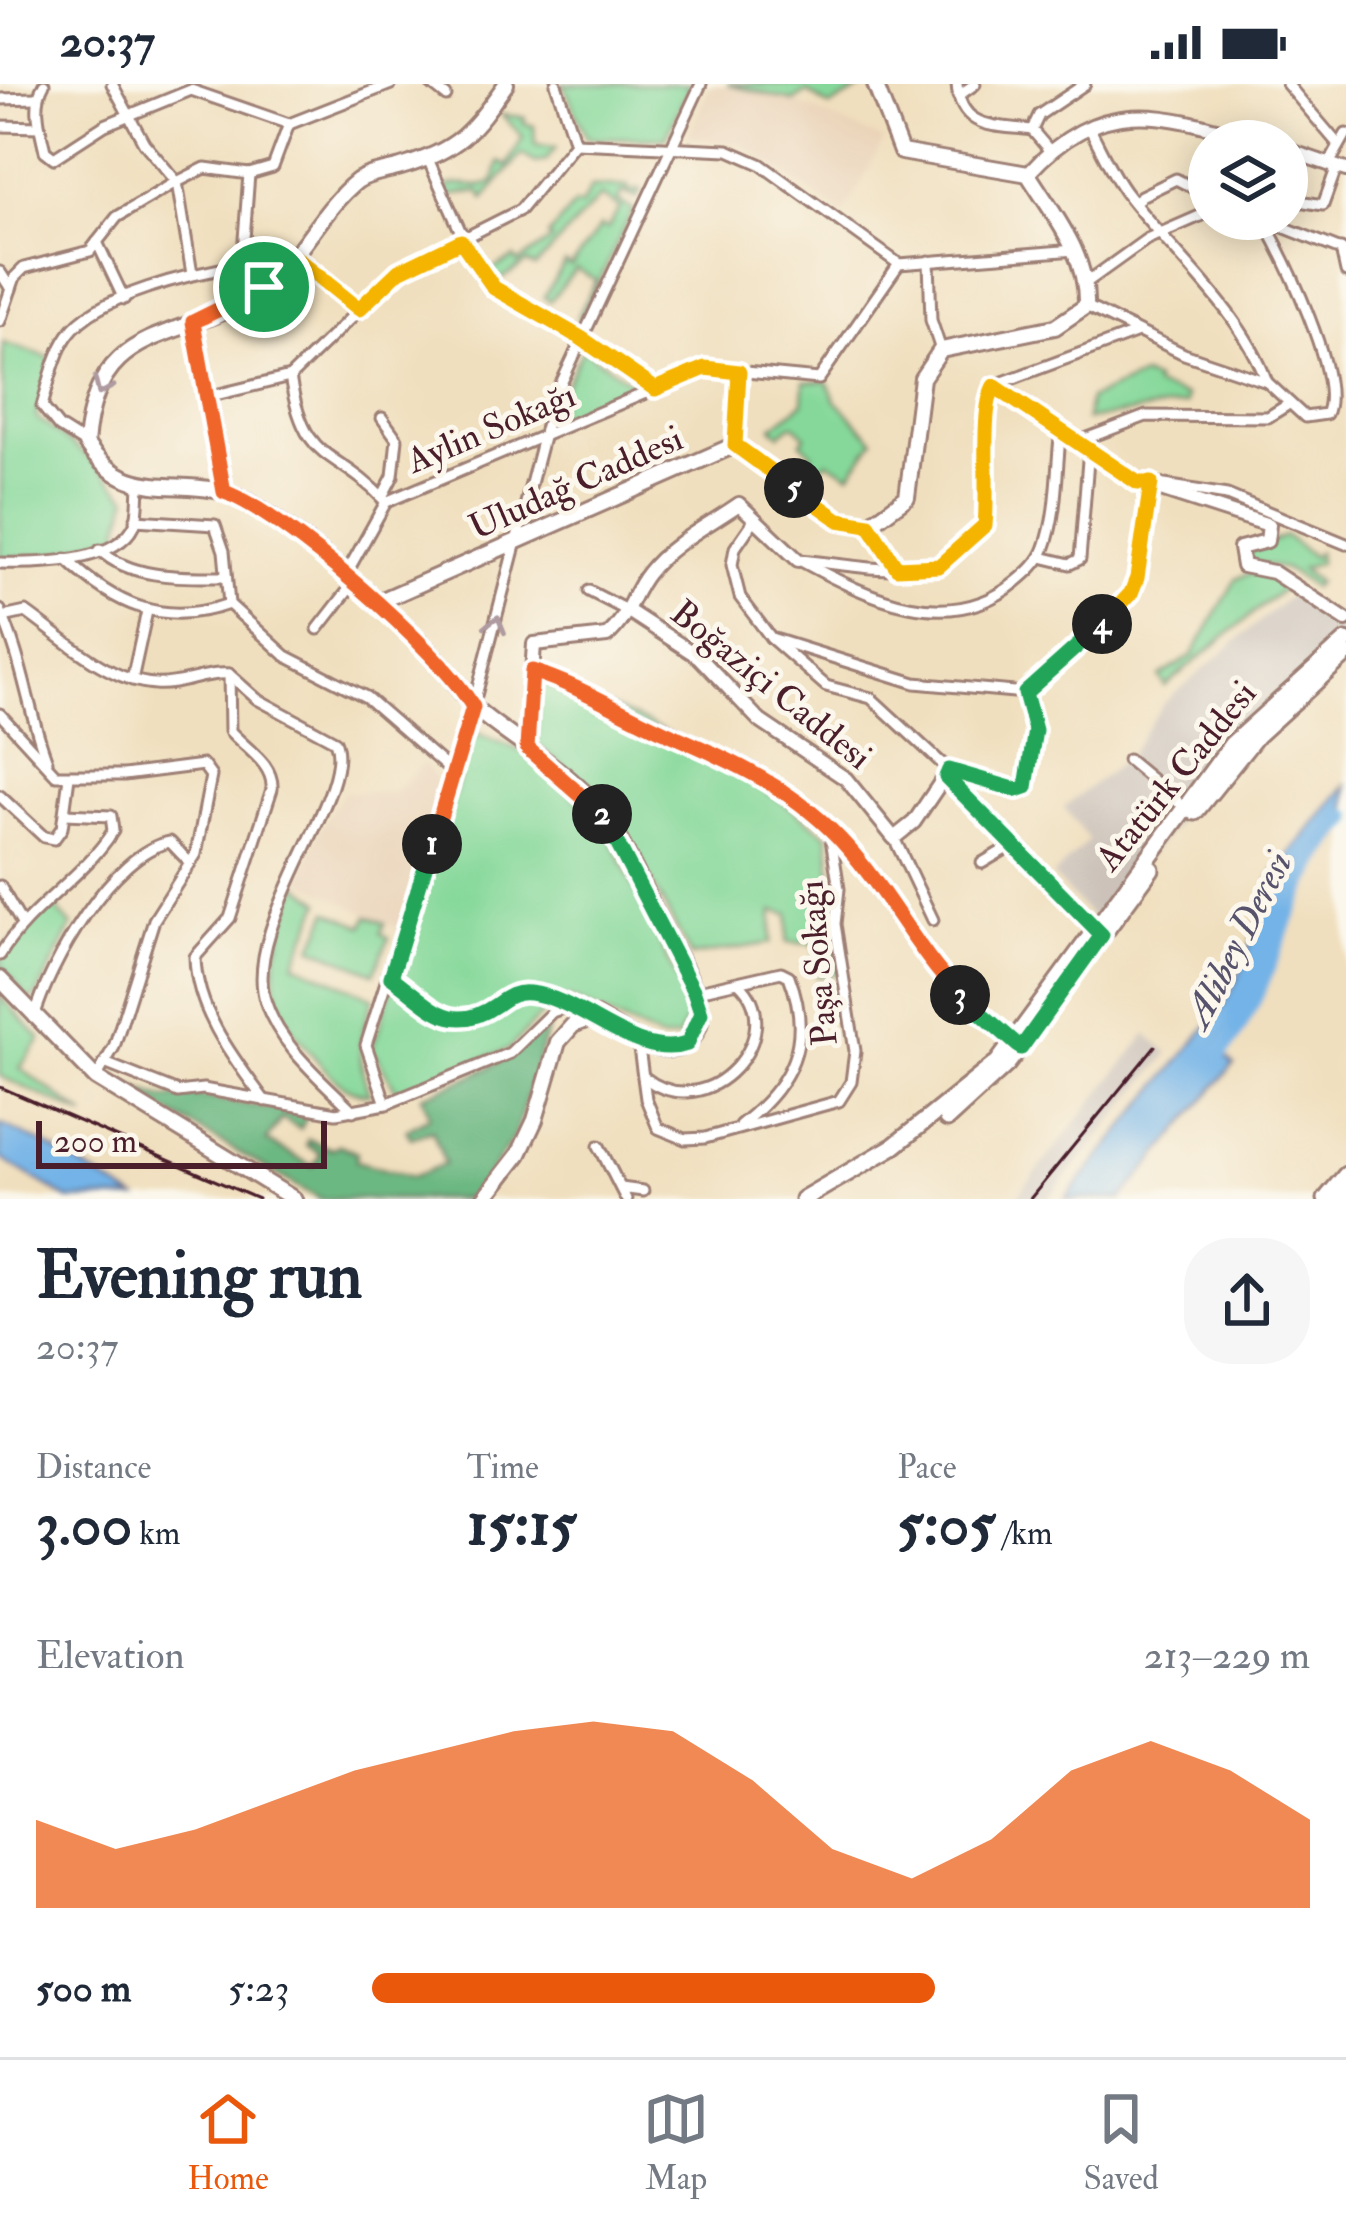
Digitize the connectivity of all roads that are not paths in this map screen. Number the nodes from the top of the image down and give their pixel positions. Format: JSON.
{"nodes":[{"id":1,"x":44,"y":84,"type":"edge"},
{"id":2,"x":112,"y":84,"type":"edge"},
{"id":3,"x":391,"y":84,"type":"edge"},
{"id":4,"x":431,"y":84,"type":"edge"},
{"id":5,"x":506,"y":84,"type":"edge"},
{"id":6,"x":556,"y":84,"type":"edge"},
{"id":7,"x":701,"y":84,"type":"edge"},
{"id":8,"x":875,"y":84,"type":"edge"},
{"id":9,"x":974,"y":84,"type":"edge"},
{"id":10,"x":1085,"y":84,"type":"edge"},
{"id":11,"x":1287,"y":84,"type":"edge"},
{"id":12,"x":957,"y":90,"type":"edge"},
{"id":13,"x":446,"y":96,"type":"dead end"},
{"id":14,"x":36,"y":98,"type":"junction"},
{"id":15,"x":0,"y":99,"type":"edge"},
{"id":16,"x":128,"y":114,"type":"junction"},
{"id":17,"x":1188,"y":121,"type":"edge"},
{"id":18,"x":289,"y":124,"type":"junction"},
{"id":19,"x":0,"y":126,"type":"edge"},
{"id":20,"x":40,"y":127,"type":"junction"},
{"id":21,"x":1089,"y":127,"type":"junction"},
{"id":22,"x":1032,"y":130,"type":"junction"},
{"id":23,"x":1346,"y":134,"type":"edge"},
{"id":24,"x":575,"y":143,"type":"junction"},
{"id":25,"x":1337,"y":143,"type":"junction"},
{"id":26,"x":672,"y":147,"type":"junction"},
{"id":27,"x":1049,"y":150,"type":"junction"},
{"id":28,"x":1308,"y":157,"type":"edge"},
{"id":29,"x":428,"y":159,"type":"junction"},
{"id":30,"x":1338,"y":167,"type":"edge"},
{"id":31,"x":249,"y":174,"type":"junction"},
{"id":32,"x":1028,"y":174,"type":"junction"},
{"id":33,"x":176,"y":182,"type":"junction"},
{"id":34,"x":1188,"y":185,"type":"edge"},
{"id":35,"x":1308,"y":202,"type":"edge"},
{"id":36,"x":1136,"y":203,"type":"junction"},
{"id":37,"x":1188,"y":222,"type":"edge"},
{"id":38,"x":1163,"y":233,"type":"junction"},
{"id":39,"x":1308,"y":236,"type":"edge"},
{"id":40,"x":1273,"y":240,"type":"edge"},
{"id":41,"x":461,"y":241,"type":"junction"},
{"id":42,"x":97,"y":242,"type":"junction"},
{"id":43,"x":1075,"y":250,"type":"junction"},
{"id":44,"x":1344,"y":250,"type":"edge"},
{"id":45,"x":296,"y":258,"type":"junction"},
{"id":46,"x":929,"y":261,"type":"junction"},
{"id":47,"x":899,"y":264,"type":"junction"},
{"id":48,"x":242,"y":265,"type":"junction"},
{"id":49,"x":0,"y":272,"type":"edge"},
{"id":50,"x":1346,"y":272,"type":"edge"},
{"id":51,"x":192,"y":274,"type":"junction"},
{"id":52,"x":1087,"y":282,"type":"junction"},
{"id":53,"x":264,"y":287,"type":"junction"},
{"id":54,"x":11,"y":289,"type":"junction"},
{"id":55,"x":124,"y":299,"type":"junction"},
{"id":56,"x":1085,"y":306,"type":"junction"},
{"id":57,"x":359,"y":309,"type":"junction"},
{"id":58,"x":0,"y":320,"type":"edge"},
{"id":59,"x":193,"y":322,"type":"junction"},
{"id":60,"x":1138,"y":332,"type":"junction"},
{"id":61,"x":581,"y":338,"type":"junction"},
{"id":62,"x":941,"y":350,"type":"junction"},
{"id":63,"x":739,"y":372,"type":"junction"},
{"id":64,"x":290,"y":377,"type":"junction"},
{"id":65,"x":1267,"y":382,"type":"junction"},
{"id":66,"x":994,"y":386,"type":"junction"},
{"id":67,"x":655,"y":389,"type":"junction"},
{"id":68,"x":207,"y":397,"type":"junction"},
{"id":69,"x":1289,"y":404,"type":"junction"},
{"id":70,"x":382,"y":418,"type":"dead end"},
{"id":71,"x":1061,"y":429,"type":"junction"},
{"id":72,"x":543,"y":435,"type":"junction"},
{"id":73,"x":86,"y":444,"type":"junction"},
{"id":74,"x":1084,"y":444,"type":"junction"},
{"id":75,"x":735,"y":445,"type":"junction"},
{"id":76,"x":1151,"y":483,"type":"junction"},
{"id":77,"x":139,"y":486,"type":"junction"},
{"id":78,"x":224,"y":492,"type":"junction"},
{"id":79,"x":384,"y":500,"type":"junction"},
{"id":80,"x":755,"y":519,"type":"junction"},
{"id":81,"x":135,"y":520,"type":"junction"},
{"id":82,"x":869,"y":525,"type":"junction"},
{"id":83,"x":519,"y":541,"type":"junction"},
{"id":84,"x":1346,"y":544,"type":"edge"},
{"id":85,"x":100,"y":550,"type":"junction"},
{"id":86,"x":1041,"y":557,"type":"junction"},
{"id":87,"x":66,"y":559,"type":"junction"},
{"id":88,"x":798,"y":560,"type":"junction"},
{"id":89,"x":0,"y":563,"type":"edge"},
{"id":90,"x":897,"y":568,"type":"junction"},
{"id":91,"x":226,"y":577,"type":"junction"},
{"id":92,"x":348,"y":580,"type":"junction"},
{"id":93,"x":589,"y":592,"type":"dead end"},
{"id":94,"x":376,"y":602,"type":"junction"},
{"id":95,"x":229,"y":604,"type":"junction"},
{"id":96,"x":147,"y":611,"type":"junction"},
{"id":97,"x":630,"y":612,"type":"junction"},
{"id":98,"x":2,"y":614,"type":"edge"},
{"id":99,"x":1346,"y":620,"type":"edge"},
{"id":100,"x":318,"y":629,"type":"dead end"},
{"id":101,"x":771,"y":638,"type":"junction"},
{"id":102,"x":1346,"y":641,"type":"edge"},
{"id":103,"x":1346,"y":654,"type":"edge"},
{"id":104,"x":532,"y":671,"type":"junction"},
{"id":105,"x":229,"y":674,"type":"junction"},
{"id":106,"x":132,"y":680,"type":"junction"},
{"id":107,"x":1025,"y":693,"type":"junction"},
{"id":108,"x":473,"y":707,"type":"junction"},
{"id":109,"x":0,"y":714,"type":"edge"},
{"id":110,"x":527,"y":748,"type":"junction"},
{"id":111,"x":1128,"y":760,"type":"dead end"},
{"id":112,"x":49,"y":766,"type":"junction"},
{"id":113,"x":450,"y":770,"type":"junction"},
{"id":114,"x":948,"y":774,"type":"junction"},
{"id":115,"x":69,"y":777,"type":"junction"},
{"id":116,"x":0,"y":796,"type":"edge"},
{"id":117,"x":1186,"y":808,"type":"junction"},
{"id":118,"x":65,"y":814,"type":"junction"},
{"id":119,"x":829,"y":827,"type":"junction"},
{"id":120,"x":894,"y":838,"type":"junction"},
{"id":121,"x":1013,"y":844,"type":"junction"},
{"id":122,"x":190,"y":863,"type":"junction"},
{"id":123,"x":982,"y":863,"type":"dead end"},
{"id":124,"x":0,"y":886,"type":"edge"},
{"id":125,"x":933,"y":920,"type":"dead end"},
{"id":126,"x":22,"y":924,"type":"junction"},
{"id":127,"x":1097,"y":932,"type":"junction"},
{"id":128,"x":0,"y":956,"type":"edge"},
{"id":129,"x":391,"y":977,"type":"junction"},
{"id":130,"x":0,"y":980,"type":"edge"},
{"id":131,"x":739,"y":983,"type":"junction"},
{"id":132,"x":694,"y":992,"type":"junction"},
{"id":133,"x":568,"y":1006,"type":"junction"},
{"id":134,"x":596,"y":1016,"type":"junction"},
{"id":135,"x":34,"y":1018,"type":"junction"},
{"id":136,"x":638,"y":1041,"type":"junction"},
{"id":137,"x":1016,"y":1044,"type":"junction"},
{"id":138,"x":107,"y":1064,"type":"junction"},
{"id":139,"x":643,"y":1076,"type":"junction"},
{"id":140,"x":96,"y":1078,"type":"junction"},
{"id":141,"x":265,"y":1101,"type":"junction"},
{"id":142,"x":386,"y":1104,"type":"junction"},
{"id":143,"x":353,"y":1111,"type":"junction"},
{"id":144,"x":734,"y":1130,"type":"junction"},
{"id":145,"x":598,"y":1146,"type":"dead end"},
{"id":146,"x":1346,"y":1174,"type":"edge"},
{"id":147,"x":643,"y":1191,"type":"dead end"},
{"id":148,"x":1346,"y":1191,"type":"edge"},
{"id":149,"x":623,"y":1193,"type":"edge"},
{"id":150,"x":280,"y":1195,"type":"edge"},
{"id":151,"x":294,"y":1199,"type":"edge"},
{"id":152,"x":484,"y":1199,"type":"edge"},
{"id":153,"x":803,"y":1199,"type":"edge"},
{"id":154,"x":824,"y":1199,"type":"edge"},
{"id":155,"x":1326,"y":1199,"type":"edge"},
{"id":156,"x":1340,"y":1199,"type":"edge"}],
"edges":[{"from":1,"to":14,"type":"street"},
{"from":2,"to":16,"type":"street"},
{"from":3,"to":18,"type":"street"},
{"from":4,"to":13,"type":"street"},
{"from":5,"to":29,"type":"main road"},
{"from":6,"to":24,"type":"street"},
{"from":7,"to":26,"type":"street"},
{"from":8,"to":32,"type":"main road"},
{"from":9,"to":12,"type":"street"},
{"from":10,"to":22,"type":"street"},
{"from":11,"to":25,"type":"street"},
{"from":12,"to":22,"type":"street"},
{"from":14,"to":15,"type":"street"},
{"from":14,"to":20,"type":"street"},
{"from":16,"to":18,"type":"street"},
{"from":16,"to":20,"type":"street"},
{"from":16,"to":33,"type":"street"},
{"from":17,"to":21,"type":"street"},
{"from":18,"to":31,"type":"street"},
{"from":19,"to":20,"type":"street"},
{"from":21,"to":27,"type":"street"},
{"from":21,"to":36,"type":"street"},
{"from":22,"to":27,"type":"street"},
{"from":23,"to":25,"type":"street"},
{"from":24,"to":26,"type":"street"},
{"from":24,"to":41,"type":"street"},
{"from":25,"to":30,"type":"street"},
{"from":26,"to":47,"type":"street"},
{"from":26,"to":61,"type":"street"},
{"from":27,"to":32,"type":"street"},
{"from":28,"to":30,"type":"street"},
{"from":29,"to":41,"type":"street"},
{"from":29,"to":45,"type":"main road"},
{"from":30,"to":35,"type":"street"},
{"from":31,"to":33,"type":"street"},
{"from":31,"to":48,"type":"street"},
{"from":32,"to":43,"type":"main road"},
{"from":33,"to":42,"type":"street"},
{"from":33,"to":51,"type":"street"},
{"from":34,"to":36,"type":"street"},
{"from":36,"to":38,"type":"street"},
{"from":37,"to":38,"type":"street"},
{"from":38,"to":52,"type":"street"},
{"from":38,"to":65,"type":"street"},
{"from":39,"to":44,"type":"street"},
{"from":40,"to":69,"type":"street"},
{"from":41,"to":57,"type":"street"},
{"from":41,"to":61,"type":"street"},
{"from":42,"to":54,"type":"street"},
{"from":42,"to":55,"type":"street"},
{"from":43,"to":46,"type":"street"},
{"from":43,"to":52,"type":"main road"},
{"from":44,"to":50,"type":"street"},
{"from":45,"to":53,"type":"main road"},
{"from":45,"to":57,"type":"street"},
{"from":46,"to":47,"type":"street"},
{"from":46,"to":62,"type":"street"},
{"from":47,"to":63,"type":"street","name":"Aylin Sokağı"},
{"from":48,"to":51,"type":"street"},
{"from":48,"to":53,"type":"street"},
{"from":49,"to":54,"type":"street"},
{"from":51,"to":55,"type":"street"},
{"from":52,"to":56,"type":"main road"},
{"from":53,"to":59,"type":"main road"},
{"from":54,"to":58,"type":"street"},
{"from":55,"to":73,"type":"street"},
{"from":56,"to":60,"type":"street"},
{"from":56,"to":62,"type":"main road"},
{"from":57,"to":64,"type":"street"},
{"from":59,"to":68,"type":"main road"},
{"from":59,"to":73,"type":"main road","one_way":true},
{"from":60,"to":65,"type":"street"},
{"from":60,"to":66,"type":"street"},
{"from":61,"to":67,"type":"street"},
{"from":61,"to":72,"type":"street"},
{"from":62,"to":82,"type":"main road"},
{"from":63,"to":67,"type":"street","name":"Aylin Sokağı"},
{"from":63,"to":75,"type":"street"},
{"from":64,"to":68,"type":"street"},
{"from":64,"to":79,"type":"street","name":"Aylin Sokağı"},
{"from":65,"to":69,"type":"street"},
{"from":66,"to":71,"type":"street"},
{"from":66,"to":90,"type":"street"},
{"from":67,"to":72,"type":"street","name":"Aylin Sokağı"},
{"from":68,"to":78,"type":"main road"},
{"from":69,"to":74,"type":"street"},
{"from":70,"to":79,"type":"street"},
{"from":71,"to":74,"type":"street"},
{"from":71,"to":86,"type":"street"},
{"from":72,"to":79,"type":"street","name":"Aylin Sokağı"},
{"from":72,"to":83,"type":"street"},
{"from":73,"to":77,"type":"main road"},
{"from":74,"to":76,"type":"street"},
{"from":74,"to":86,"type":"street"},
{"from":75,"to":82,"type":"main road","name":"Uludağ Caddesi"},
{"from":75,"to":83,"type":"main road","name":"Uludağ Caddesi"},
{"from":76,"to":84,"type":"street"},
{"from":76,"to":99,"type":"street"},
{"from":76,"to":107,"type":"street"},
{"from":77,"to":78,"type":"main road"},
{"from":77,"to":81,"type":"street"},
{"from":78,"to":92,"type":"main road"},
{"from":79,"to":92,"type":"street"},
{"from":80,"to":88,"type":"street"},
{"from":80,"to":97,"type":"street"},
{"from":80,"to":101,"type":"street"},
{"from":81,"to":85,"type":"street"},
{"from":81,"to":91,"type":"street"},
{"from":82,"to":90,"type":"street"},
{"from":83,"to":94,"type":"main road","name":"Uludağ Caddesi"},
{"from":108,"to":83,"type":"street","one_way":true},
{"from":85,"to":87,"type":"street"},
{"from":85,"to":91,"type":"street"},
{"from":86,"to":88,"type":"street"},
{"from":87,"to":89,"type":"street"},
{"from":87,"to":96,"type":"street"},
{"from":88,"to":90,"type":"street"},
{"from":91,"to":95,"type":"street"},
{"from":92,"to":94,"type":"main road"},
{"from":92,"to":100,"type":"street"},
{"from":93,"to":97,"type":"street","name":"Boğaziçi Caddesi"},
{"from":94,"to":108,"type":"main road"},
{"from":95,"to":96,"type":"street"},
{"from":95,"to":113,"type":"street"},
{"from":96,"to":106,"type":"street"},
{"from":97,"to":104,"type":"street"},
{"from":97,"to":120,"type":"street","name":"Boğaziçi Caddesi"},
{"from":98,"to":106,"type":"street"},
{"from":98,"to":112,"type":"street"},
{"from":101,"to":107,"type":"street"},
{"from":101,"to":114,"type":"street"},
{"from":102,"to":117,"type":"main road","name":"Atatürk Caddesi"},
{"from":103,"to":127,"type":"main road","name":"Atatürk Caddesi"},
{"from":104,"to":110,"type":"street"},
{"from":104,"to":119,"type":"street"},
{"from":105,"to":106,"type":"street"},
{"from":105,"to":141,"type":"street"},
{"from":105,"to":143,"type":"street"},
{"from":107,"to":114,"type":"street"},
{"from":108,"to":110,"type":"main road"},
{"from":108,"to":113,"type":"street"},
{"from":109,"to":112,"type":"street"},
{"from":110,"to":132,"type":"main road"},
{"from":111,"to":117,"type":"street"},
{"from":112,"to":115,"type":"street"},
{"from":113,"to":129,"type":"street"},
{"from":114,"to":120,"type":"street"},
{"from":114,"to":121,"type":"street"},
{"from":115,"to":118,"type":"street"},
{"from":115,"to":122,"type":"street"},
{"from":116,"to":118,"type":"street"},
{"from":117,"to":127,"type":"main road","name":"Atatürk Caddesi"},
{"from":118,"to":126,"type":"street"},
{"from":119,"to":137,"type":"street"},
{"from":119,"to":144,"type":"street","name":"Paşa Sokağı"},
{"from":120,"to":125,"type":"street"},
{"from":121,"to":123,"type":"street"},
{"from":121,"to":127,"type":"street"},
{"from":122,"to":135,"type":"street"},
{"from":122,"to":138,"type":"street"},
{"from":124,"to":126,"type":"street"},
{"from":126,"to":128,"type":"street"},
{"from":127,"to":137,"type":"main road","name":"Atatürk Caddesi"},
{"from":129,"to":133,"type":"street"},
{"from":129,"to":142,"type":"street"},
{"from":130,"to":135,"type":"main road"},
{"from":131,"to":132,"type":"street"},
{"from":131,"to":139,"type":"street"},
{"from":131,"to":144,"type":"street"},
{"from":132,"to":136,"type":"main road"},
{"from":133,"to":134,"type":"street"},
{"from":133,"to":142,"type":"street"},
{"from":134,"to":136,"type":"main road"},
{"from":134,"to":152,"type":"main road"},
{"from":135,"to":140,"type":"main road"},
{"from":136,"to":139,"type":"street","name":"Paşa Sokağı"},
{"from":137,"to":153,"type":"main road","name":"Atatürk Caddesi"},
{"from":137,"to":154,"type":"main road","name":"Atatürk Caddesi"},
{"from":138,"to":140,"type":"street"},
{"from":138,"to":141,"type":"street"},
{"from":139,"to":144,"type":"street","name":"Paşa Sokağı"},
{"from":140,"to":150,"type":"main road"},
{"from":141,"to":143,"type":"street"},
{"from":142,"to":143,"type":"street"},
{"from":145,"to":149,"type":"street"},
{"from":146,"to":155,"type":"main road"},
{"from":147,"to":149,"type":"street"},
{"from":148,"to":156,"type":"main road"},
{"from":150,"to":151,"type":"main road"}]}
